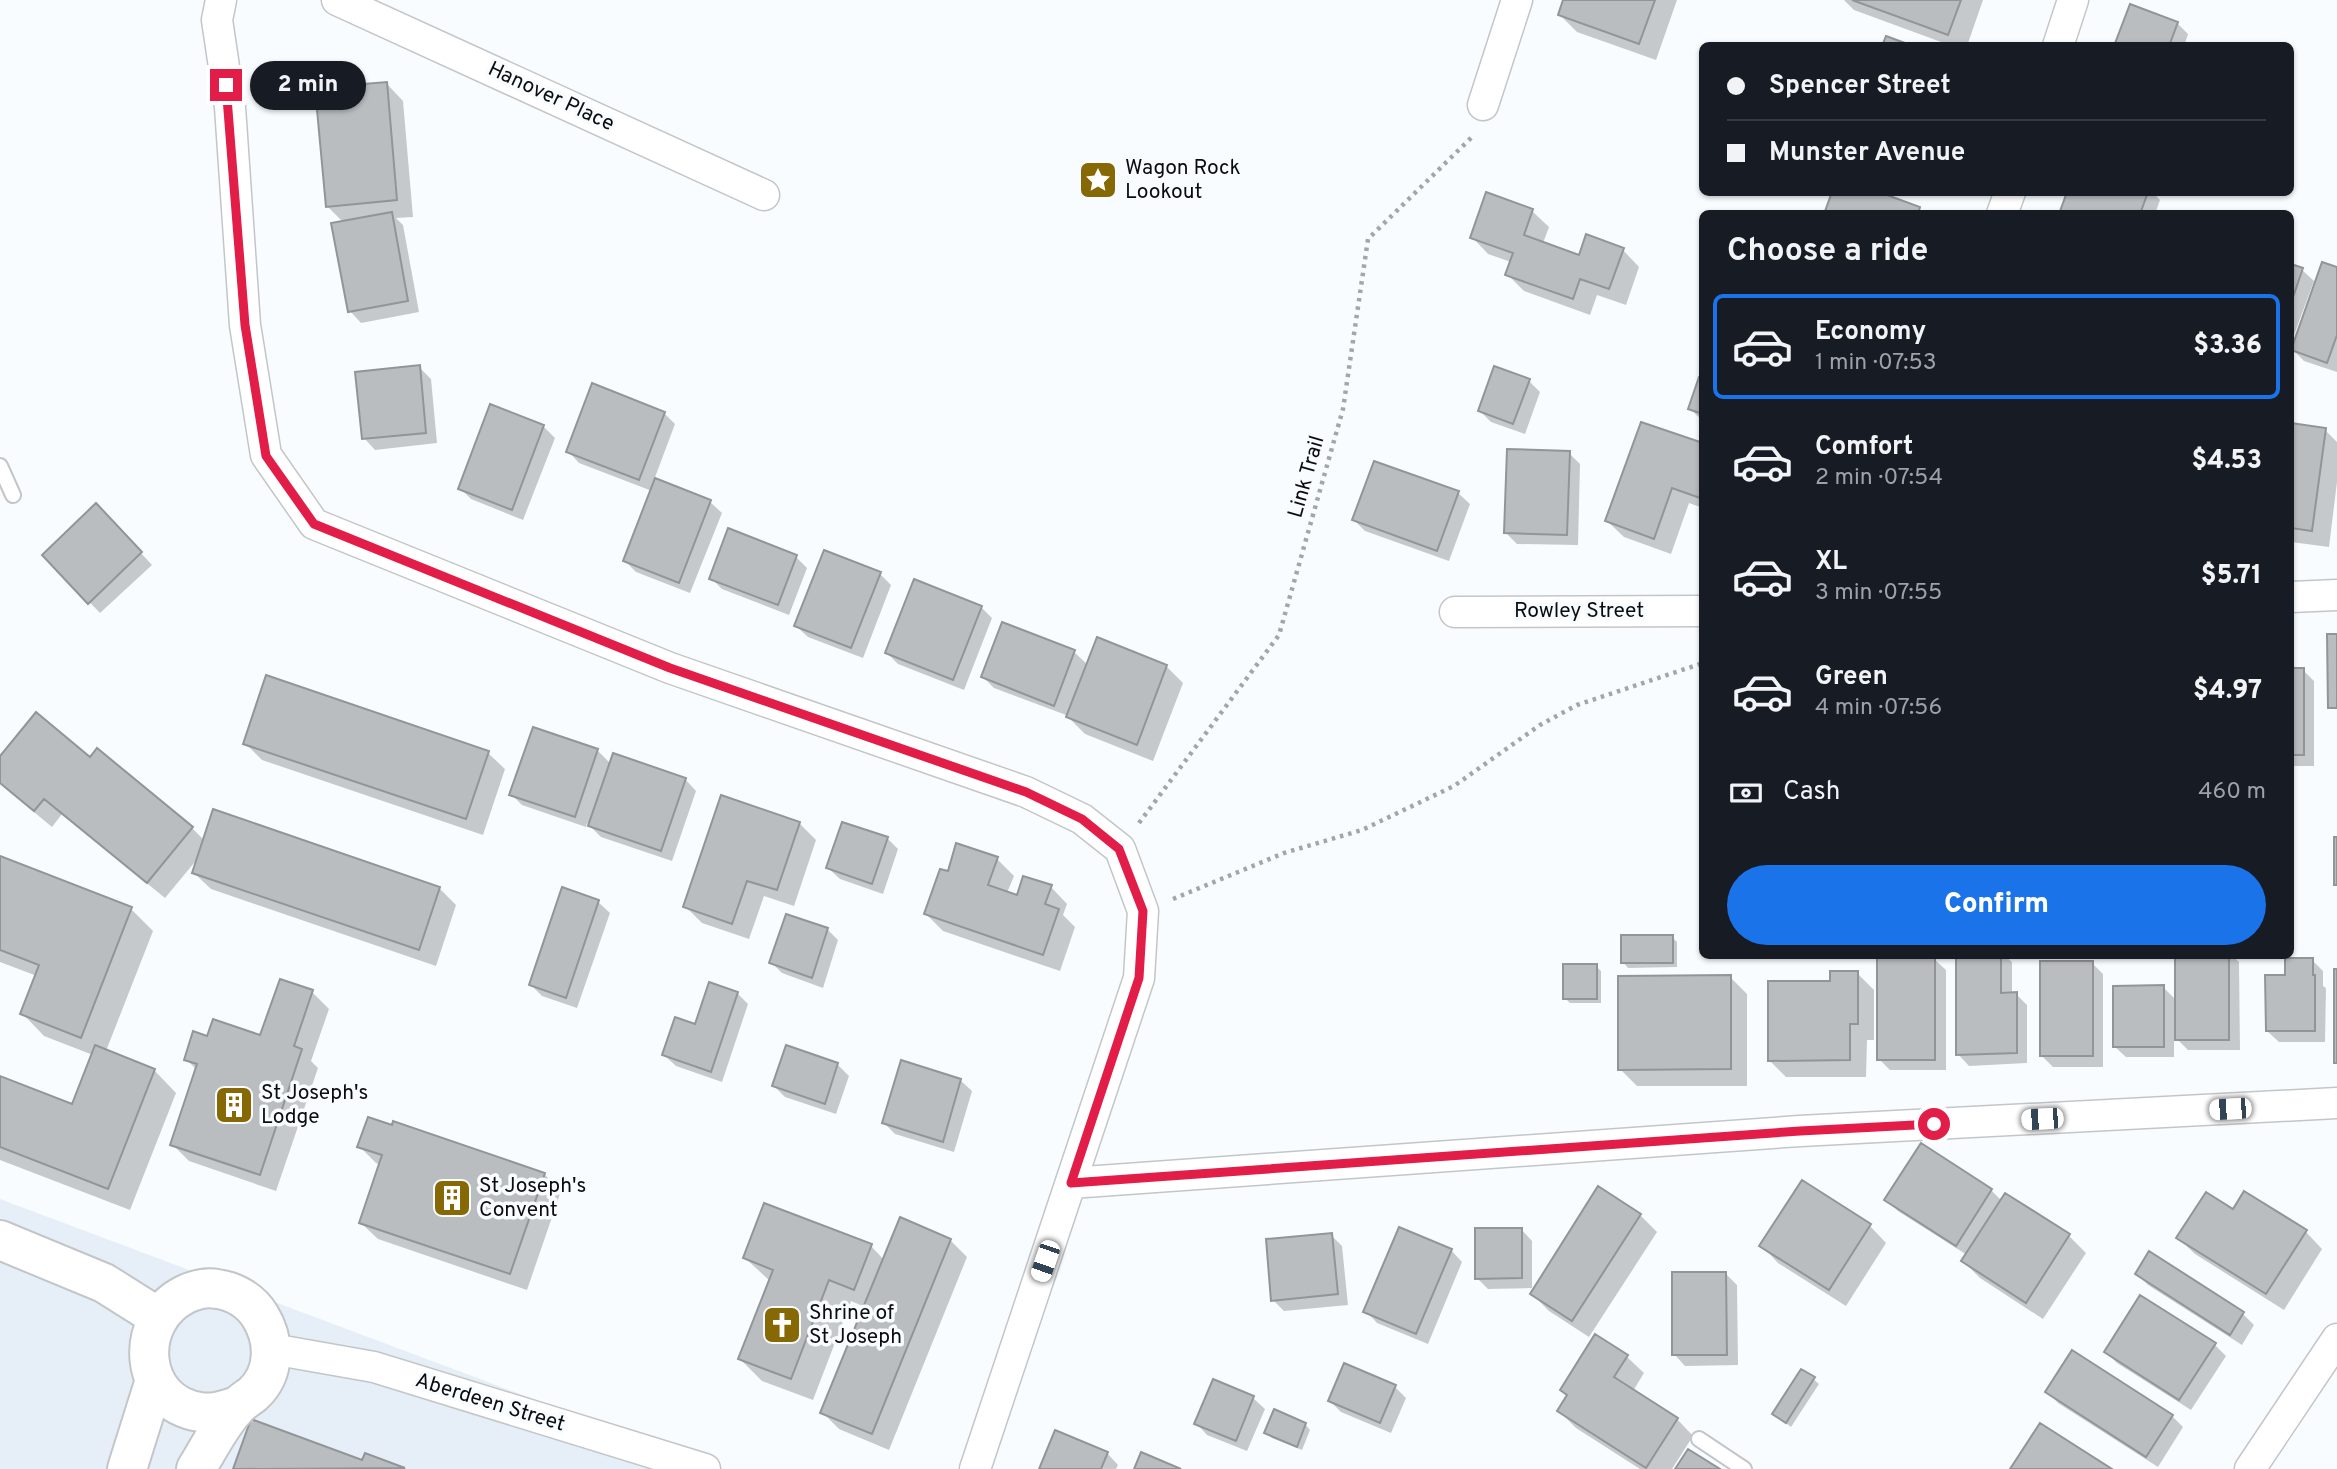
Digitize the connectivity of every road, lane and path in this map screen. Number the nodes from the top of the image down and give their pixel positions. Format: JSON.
{"nodes":[{"id":1,"x":221,"y":0,"type":"edge"},
{"id":2,"x":337,"y":0,"type":"edge"},
{"id":3,"x":1517,"y":0,"type":"edge"},
{"id":4,"x":2073,"y":0,"type":"edge"},
{"id":5,"x":2059,"y":42,"type":"edge"},
{"id":6,"x":1483,"y":105,"type":"joint"},
{"id":7,"x":764,"y":195,"type":"dead end"},
{"id":8,"x":0,"y":466,"type":"edge"},
{"id":9,"x":13,"y":495,"type":"dead end"},
{"id":10,"x":2337,"y":596,"type":"edge"},
{"id":11,"x":2294,"y":597,"type":"edge"},
{"id":12,"x":1699,"y":611,"type":"edge"},
{"id":13,"x":1455,"y":612,"type":"dead end"},
{"id":14,"x":1699,"y":664,"type":"edge"},
{"id":15,"x":1119,"y":849,"type":"junction"},
{"id":16,"x":1143,"y":911,"type":"junction"},
{"id":17,"x":2337,"y":1103,"type":"edge"},
{"id":18,"x":1071,"y":1183,"type":"junction"},
{"id":19,"x":0,"y":1240,"type":"edge"},
{"id":20,"x":158,"y":1317,"type":"junction"},
{"id":21,"x":2337,"y":1339,"type":"edge"},
{"id":22,"x":272,"y":1349,"type":"junction"},
{"id":23,"x":155,"y":1380,"type":"junction"},
{"id":24,"x":237,"y":1406,"type":"junction"},
{"id":25,"x":1699,"y":1438,"type":"dead end"},
{"id":26,"x":127,"y":1469,"type":"edge"},
{"id":27,"x":196,"y":1469,"type":"edge"},
{"id":28,"x":705,"y":1469,"type":"edge"},
{"id":29,"x":975,"y":1469,"type":"edge"},
{"id":30,"x":1744,"y":1469,"type":"edge"},
{"id":31,"x":2250,"y":1469,"type":"edge"}],
"edges":[{"from":1,"to":15,"type":"street"},
{"from":2,"to":7,"type":"street","name":"Hanover Place"},
{"from":3,"to":6,"type":"street"},
{"from":4,"to":5,"type":"street"},
{"from":6,"to":15,"type":"path","name":"Link Trail"},
{"from":8,"to":9,"type":"lane"},
{"from":10,"to":11,"type":"street"},
{"from":12,"to":13,"type":"street","name":"Rowley Street"},
{"from":14,"to":16,"type":"path"},
{"from":15,"to":16,"type":"street"},
{"from":16,"to":18,"type":"street"},
{"from":17,"to":18,"type":"street"},
{"from":18,"to":29,"type":"street"},
{"from":19,"to":20,"type":"main road"},
{"from":20,"to":22,"type":"main road"},
{"from":20,"to":23,"type":"main road"},
{"from":21,"to":31,"type":"street"},
{"from":22,"to":24,"type":"main road"},
{"from":22,"to":28,"type":"street","name":"Aberdeen Street"},
{"from":23,"to":24,"type":"main road"},
{"from":23,"to":26,"type":"main road"},
{"from":24,"to":27,"type":"main road"},
{"from":25,"to":30,"type":"lane"}]}
